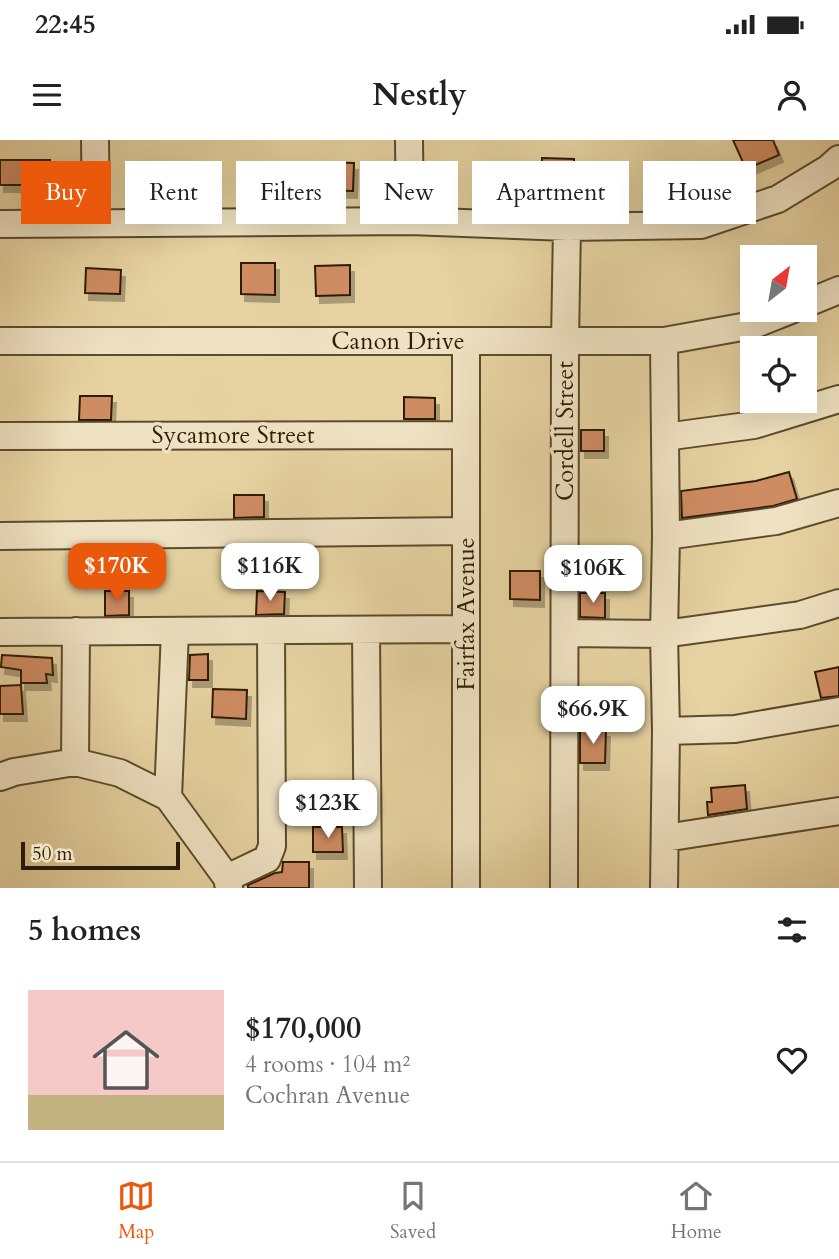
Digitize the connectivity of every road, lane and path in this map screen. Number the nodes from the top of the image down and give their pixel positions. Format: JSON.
{"nodes":[{"id":1,"x":95,"y":140,"type":"edge"},
{"id":2,"x":409,"y":140,"type":"edge"},
{"id":3,"x":839,"y":159,"type":"edge"},
{"id":4,"x":95,"y":161,"type":"edge"},
{"id":5,"x":409,"y":161,"type":"edge"},
{"id":6,"x":360,"y":221,"type":"edge"},
{"id":7,"x":111,"y":223,"type":"edge"},
{"id":8,"x":458,"y":223,"type":"edge"},
{"id":9,"x":48,"y":224,"type":"edge"},
{"id":10,"x":0,"y":225,"type":"edge"},
{"id":11,"x":567,"y":227,"type":"junction"},
{"id":12,"x":839,"y":290,"type":"edge"},
{"id":13,"x":817,"y":299,"type":"edge"},
{"id":14,"x":762,"y":322,"type":"edge"},
{"id":15,"x":0,"y":341,"type":"edge"},
{"id":16,"x":466,"y":341,"type":"junction"},
{"id":17,"x":565,"y":341,"type":"junction"},
{"id":18,"x":664,"y":341,"type":"junction"},
{"id":19,"x":839,"y":399,"type":"edge"},
{"id":20,"x":466,"y":435,"type":"junction"},
{"id":21,"x":0,"y":436,"type":"edge"},
{"id":22,"x":665,"y":437,"type":"junction"},
{"id":23,"x":839,"y":503,"type":"edge"},
{"id":24,"x":466,"y":531,"type":"junction"},
{"id":25,"x":0,"y":536,"type":"edge"},
{"id":26,"x":666,"y":536,"type":"junction"},
{"id":27,"x":839,"y":603,"type":"edge"},
{"id":28,"x":466,"y":629,"type":"junction"},
{"id":29,"x":271,"y":630,"type":"junction"},
{"id":30,"x":366,"y":630,"type":"junction"},
{"id":31,"x":76,"y":631,"type":"junction"},
{"id":32,"x":175,"y":631,"type":"junction"},
{"id":33,"x":0,"y":632,"type":"edge"},
{"id":34,"x":565,"y":633,"type":"junction"},
{"id":35,"x":664,"y":634,"type":"junction"},
{"id":36,"x":839,"y":711,"type":"edge"},
{"id":37,"x":666,"y":731,"type":"junction"},
{"id":38,"x":75,"y":762,"type":"junction"},
{"id":39,"x":0,"y":777,"type":"edge"},
{"id":40,"x":168,"y":797,"type":"junction"},
{"id":41,"x":839,"y":811,"type":"edge"},
{"id":42,"x":665,"y":838,"type":"junction"},
{"id":43,"x":228,"y":883,"type":"edge"},
{"id":44,"x":368,"y":888,"type":"edge"},
{"id":45,"x":466,"y":888,"type":"edge"},
{"id":46,"x":564,"y":888,"type":"edge"},
{"id":47,"x":664,"y":888,"type":"edge"}],
"edges":[{"from":1,"to":4,"type":"street"},
{"from":2,"to":5,"type":"street"},
{"from":3,"to":11,"type":"street"},
{"from":6,"to":7,"type":"street"},
{"from":8,"to":11,"type":"street"},
{"from":9,"to":10,"type":"street"},
{"from":11,"to":17,"type":"street","name":"Cordell Street"},
{"from":12,"to":13,"type":"street"},
{"from":14,"to":18,"type":"street","name":"Canon Drive"},
{"from":15,"to":16,"type":"street","name":"Canon Drive"},
{"from":16,"to":17,"type":"street","name":"Canon Drive"},
{"from":16,"to":20,"type":"street","name":"Fairfax Avenue"},
{"from":17,"to":18,"type":"street","name":"Canon Drive"},
{"from":17,"to":34,"type":"street","name":"Cordell Street"},
{"from":18,"to":22,"type":"street"},
{"from":19,"to":22,"type":"street"},
{"from":20,"to":21,"type":"street","name":"Sycamore Street"},
{"from":20,"to":24,"type":"street","name":"Fairfax Avenue"},
{"from":22,"to":26,"type":"street"},
{"from":23,"to":26,"type":"street"},
{"from":24,"to":25,"type":"street"},
{"from":24,"to":28,"type":"street","name":"Fairfax Avenue"},
{"from":26,"to":35,"type":"street"},
{"from":27,"to":35,"type":"street"},
{"from":28,"to":30,"type":"street"},
{"from":28,"to":45,"type":"street","name":"Fairfax Avenue"},
{"from":29,"to":30,"type":"street"},
{"from":29,"to":32,"type":"street"},
{"from":29,"to":43,"type":"street"},
{"from":30,"to":44,"type":"street"},
{"from":31,"to":32,"type":"street"},
{"from":31,"to":33,"type":"street"},
{"from":31,"to":38,"type":"street"},
{"from":32,"to":40,"type":"street"},
{"from":34,"to":35,"type":"street"},
{"from":34,"to":46,"type":"street","name":"Cordell Street"},
{"from":35,"to":37,"type":"street"},
{"from":36,"to":37,"type":"street"},
{"from":37,"to":42,"type":"street"},
{"from":38,"to":39,"type":"street"},
{"from":38,"to":40,"type":"street"},
{"from":40,"to":43,"type":"street"},
{"from":41,"to":42,"type":"street"},
{"from":42,"to":47,"type":"street"}]}
